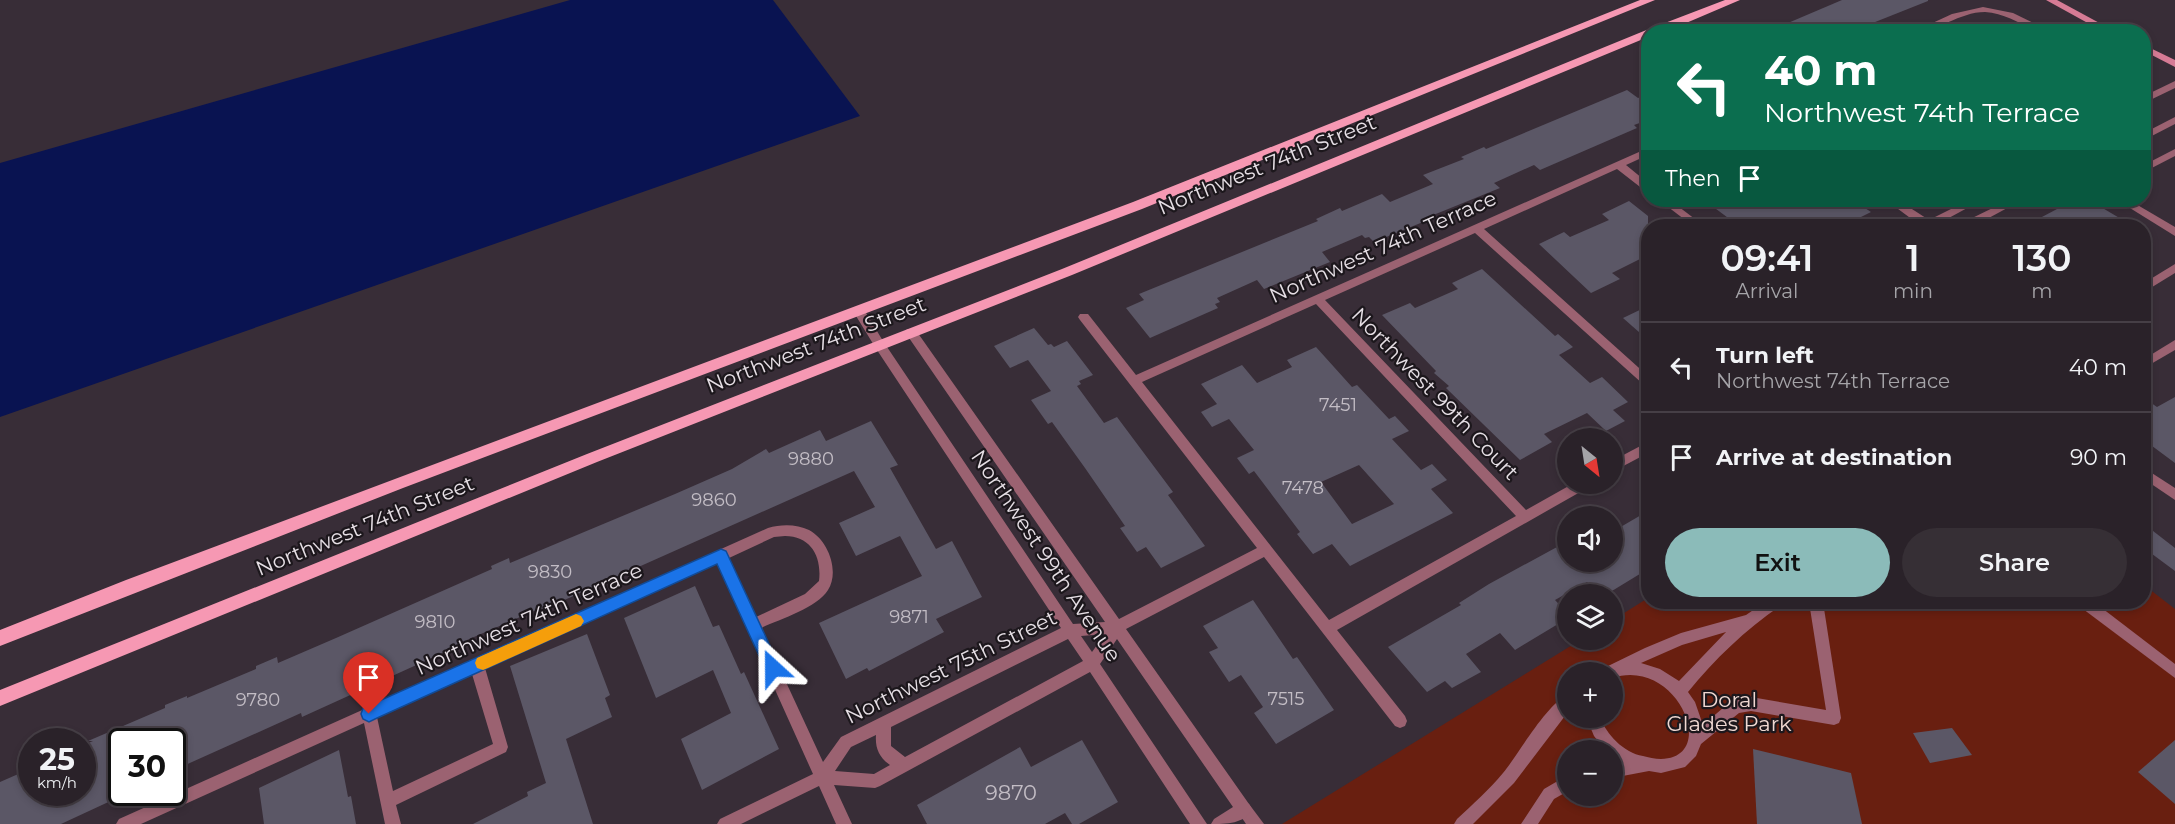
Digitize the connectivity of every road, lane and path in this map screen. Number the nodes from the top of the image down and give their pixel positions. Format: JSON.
{"nodes":[{"id":1,"x":1650,"y":0,"type":"edge"},
{"id":2,"x":1736,"y":0,"type":"edge"},
{"id":3,"x":2050,"y":0,"type":"edge"},
{"id":4,"x":1674,"y":24,"type":"edge"},
{"id":5,"x":1935,"y":24,"type":"edge"},
{"id":6,"x":2033,"y":24,"type":"edge"},
{"id":7,"x":2096,"y":24,"type":"edge"},
{"id":8,"x":1641,"y":36,"type":"edge"},
{"id":9,"x":2151,"y":52,"type":"edge"},
{"id":10,"x":2175,"y":64,"type":"edge"},
{"id":11,"x":2175,"y":84,"type":"edge"},
{"id":12,"x":2151,"y":96,"type":"edge"},
{"id":13,"x":2175,"y":120,"type":"edge"},
{"id":14,"x":2151,"y":133,"type":"edge"},
{"id":15,"x":2175,"y":152,"type":"edge"},
{"id":16,"x":1641,"y":154,"type":"edge"},
{"id":17,"x":1618,"y":165,"type":"junction"},
{"id":18,"x":2151,"y":165,"type":"edge"},
{"id":19,"x":1641,"y":183,"type":"edge"},
{"id":20,"x":1673,"y":207,"type":"edge"},
{"id":21,"x":1901,"y":207,"type":"edge"},
{"id":22,"x":1964,"y":207,"type":"edge"},
{"id":23,"x":2003,"y":207,"type":"edge"},
{"id":24,"x":2134,"y":207,"type":"edge"},
{"id":25,"x":1690,"y":219,"type":"edge"},
{"id":26,"x":1918,"y":219,"type":"edge"},
{"id":27,"x":1941,"y":219,"type":"edge"},
{"id":28,"x":1980,"y":219,"type":"edge"},
{"id":29,"x":1477,"y":228,"type":"junction"},
{"id":30,"x":2175,"y":232,"type":"edge"},
{"id":31,"x":2175,"y":268,"type":"edge"},
{"id":32,"x":2151,"y":283,"type":"edge"},
{"id":33,"x":1317,"y":299,"type":"junction"},
{"id":34,"x":859,"y":310,"type":"junction"},
{"id":35,"x":1084,"y":317,"type":"dead end"},
{"id":36,"x":911,"y":332,"type":"junction"},
{"id":37,"x":879,"y":344,"type":"junction"},
{"id":38,"x":2175,"y":344,"type":"edge"},
{"id":39,"x":2151,"y":359,"type":"edge"},
{"id":40,"x":1641,"y":376,"type":"edge"},
{"id":41,"x":1134,"y":381,"type":"junction"},
{"id":42,"x":1641,"y":451,"type":"edge"},
{"id":43,"x":1623,"y":461,"type":"edge"},
{"id":44,"x":2151,"y":478,"type":"edge"},
{"id":45,"x":1566,"y":494,"type":"edge"},
{"id":46,"x":2175,"y":495,"type":"edge"},
{"id":47,"x":1525,"y":517,"type":"junction"},
{"id":48,"x":1266,"y":550,"type":"junction"},
{"id":49,"x":721,"y":556,"type":"junction"},
{"id":50,"x":1764,"y":609,"type":"edge"},
{"id":51,"x":1817,"y":609,"type":"edge"},
{"id":52,"x":2093,"y":609,"type":"edge"},
{"id":53,"x":1745,"y":621,"type":"junction"},
{"id":54,"x":753,"y":625,"type":"junction"},
{"id":55,"x":1117,"y":627,"type":"junction"},
{"id":56,"x":1327,"y":628,"type":"junction"},
{"id":57,"x":1071,"y":630,"type":"junction"},
{"id":58,"x":0,"y":638,"type":"edge"},
{"id":59,"x":1093,"y":663,"type":"junction"},
{"id":60,"x":1623,"y":665,"type":"edge"},
{"id":61,"x":477,"y":666,"type":"junction"},
{"id":62,"x":1623,"y":669,"type":"edge"},
{"id":63,"x":2175,"y":672,"type":"edge"},
{"id":64,"x":1680,"y":691,"type":"junction"},
{"id":65,"x":0,"y":698,"type":"edge"},
{"id":66,"x":1557,"y":711,"type":"edge"},
{"id":67,"x":369,"y":714,"type":"junction"},
{"id":68,"x":1400,"y":721,"type":"dead end"},
{"id":69,"x":885,"y":723,"type":"junction"},
{"id":70,"x":1598,"y":728,"type":"edge"},
{"id":71,"x":1698,"y":738,"type":"junction"},
{"id":72,"x":906,"y":765,"type":"junction"},
{"id":73,"x":1650,"y":766,"type":"junction"},
{"id":74,"x":1623,"y":770,"type":"edge"},
{"id":75,"x":822,"y":777,"type":"junction"},
{"id":76,"x":1557,"y":789,"type":"edge"},
{"id":77,"x":388,"y":801,"type":"junction"},
{"id":78,"x":1244,"y":808,"type":"junction"},
{"id":79,"x":124,"y":824,"type":"edge"},
{"id":80,"x":393,"y":824,"type":"edge"},
{"id":81,"x":725,"y":824,"type":"edge"},
{"id":82,"x":844,"y":824,"type":"edge"},
{"id":83,"x":1199,"y":824,"type":"edge"},
{"id":84,"x":1219,"y":824,"type":"edge"},
{"id":85,"x":1256,"y":824,"type":"edge"},
{"id":86,"x":1462,"y":824,"type":"edge"},
{"id":87,"x":1529,"y":824,"type":"edge"}],
"edges":[{"from":1,"to":34,"type":"main road","name":"Northwest 74th Street"},
{"from":2,"to":4,"type":"main road"},
{"from":3,"to":7,"type":"street"},
{"from":5,"to":6,"type":"street"},
{"from":8,"to":36,"type":"main road","name":"Northwest 74th Street"},
{"from":9,"to":10,"type":"street"},
{"from":11,"to":12,"type":"street"},
{"from":13,"to":14,"type":"street"},
{"from":15,"to":18,"type":"street"},
{"from":16,"to":17,"type":"street","name":"Northwest 74th Terrace"},
{"from":17,"to":19,"type":"street"},
{"from":17,"to":29,"type":"street","name":"Northwest 74th Terrace"},
{"from":20,"to":25,"type":"street"},
{"from":21,"to":26,"type":"street"},
{"from":22,"to":27,"type":"street"},
{"from":23,"to":28,"type":"street"},
{"from":24,"to":30,"type":"street"},
{"from":29,"to":33,"type":"street","name":"Northwest 74th Terrace"},
{"from":29,"to":40,"type":"street"},
{"from":31,"to":32,"type":"street"},
{"from":33,"to":41,"type":"street","name":"Northwest 74th Terrace"},
{"from":33,"to":47,"type":"street","name":"Northwest 99th Court"},
{"from":34,"to":37,"type":"street","name":"Northwest 99th Avenue"},
{"from":34,"to":58,"type":"main road","name":"Northwest 74th Street"},
{"from":35,"to":41,"type":"street"},
{"from":36,"to":37,"type":"main road","name":"Northwest 74th Street"},
{"from":36,"to":55,"type":"street","name":"Northwest 99th Avenue"},
{"from":37,"to":57,"type":"street","name":"Northwest 99th Avenue"},
{"from":37,"to":65,"type":"main road","name":"Northwest 74th Street"},
{"from":38,"to":39,"type":"street"},
{"from":41,"to":48,"type":"street"},
{"from":42,"to":43,"type":"street"},
{"from":44,"to":46,"type":"street"},
{"from":45,"to":47,"type":"street"},
{"from":47,"to":56,"type":"street"},
{"from":48,"to":55,"type":"street","name":"Northwest 75th Street"},
{"from":48,"to":56,"type":"street"},
{"from":49,"to":54,"type":"street"},
{"from":49,"to":54,"type":"street","name":"Northwest 74th Terrace"},
{"from":49,"to":61,"type":"street","name":"Northwest 74th Terrace"},
{"from":50,"to":53,"type":"street"},
{"from":51,"to":71,"type":"street"},
{"from":52,"to":63,"type":"street"},
{"from":53,"to":60,"type":"street"},
{"from":53,"to":64,"type":"street"},
{"from":54,"to":75,"type":"street"},
{"from":55,"to":57,"type":"street","name":"Northwest 75th Street"},
{"from":55,"to":59,"type":"street","name":"Northwest 75th Street"},
{"from":55,"to":78,"type":"street","name":"Northwest 99th Avenue"},
{"from":56,"to":68,"type":"street"},
{"from":57,"to":59,"type":"street","name":"Northwest 99th Avenue"},
{"from":57,"to":69,"type":"street","name":"Northwest 75th Street"},
{"from":59,"to":72,"type":"street","name":"Northwest 75th Street"},
{"from":59,"to":83,"type":"street","name":"Northwest 99th Avenue"},
{"from":61,"to":67,"type":"street","name":"Northwest 74th Terrace"},
{"from":61,"to":77,"type":"street"},
{"from":62,"to":64,"type":"street"},
{"from":64,"to":71,"type":"street"},
{"from":66,"to":86,"type":"street"},
{"from":67,"to":77,"type":"street"},
{"from":67,"to":79,"type":"street","name":"Northwest 74th Terrace"},
{"from":69,"to":72,"type":"street"},
{"from":69,"to":75,"type":"street","name":"Northwest 75th Street"},
{"from":70,"to":73,"type":"street"},
{"from":71,"to":73,"type":"street"},
{"from":72,"to":75,"type":"street","name":"Northwest 75th Street"},
{"from":73,"to":74,"type":"street"},
{"from":75,"to":81,"type":"street","name":"Northwest 75th Street"},
{"from":75,"to":82,"type":"street"},
{"from":76,"to":87,"type":"street"},
{"from":77,"to":80,"type":"street"},
{"from":78,"to":84,"type":"street"},
{"from":78,"to":85,"type":"street","name":"Northwest 99th Avenue"}]}
